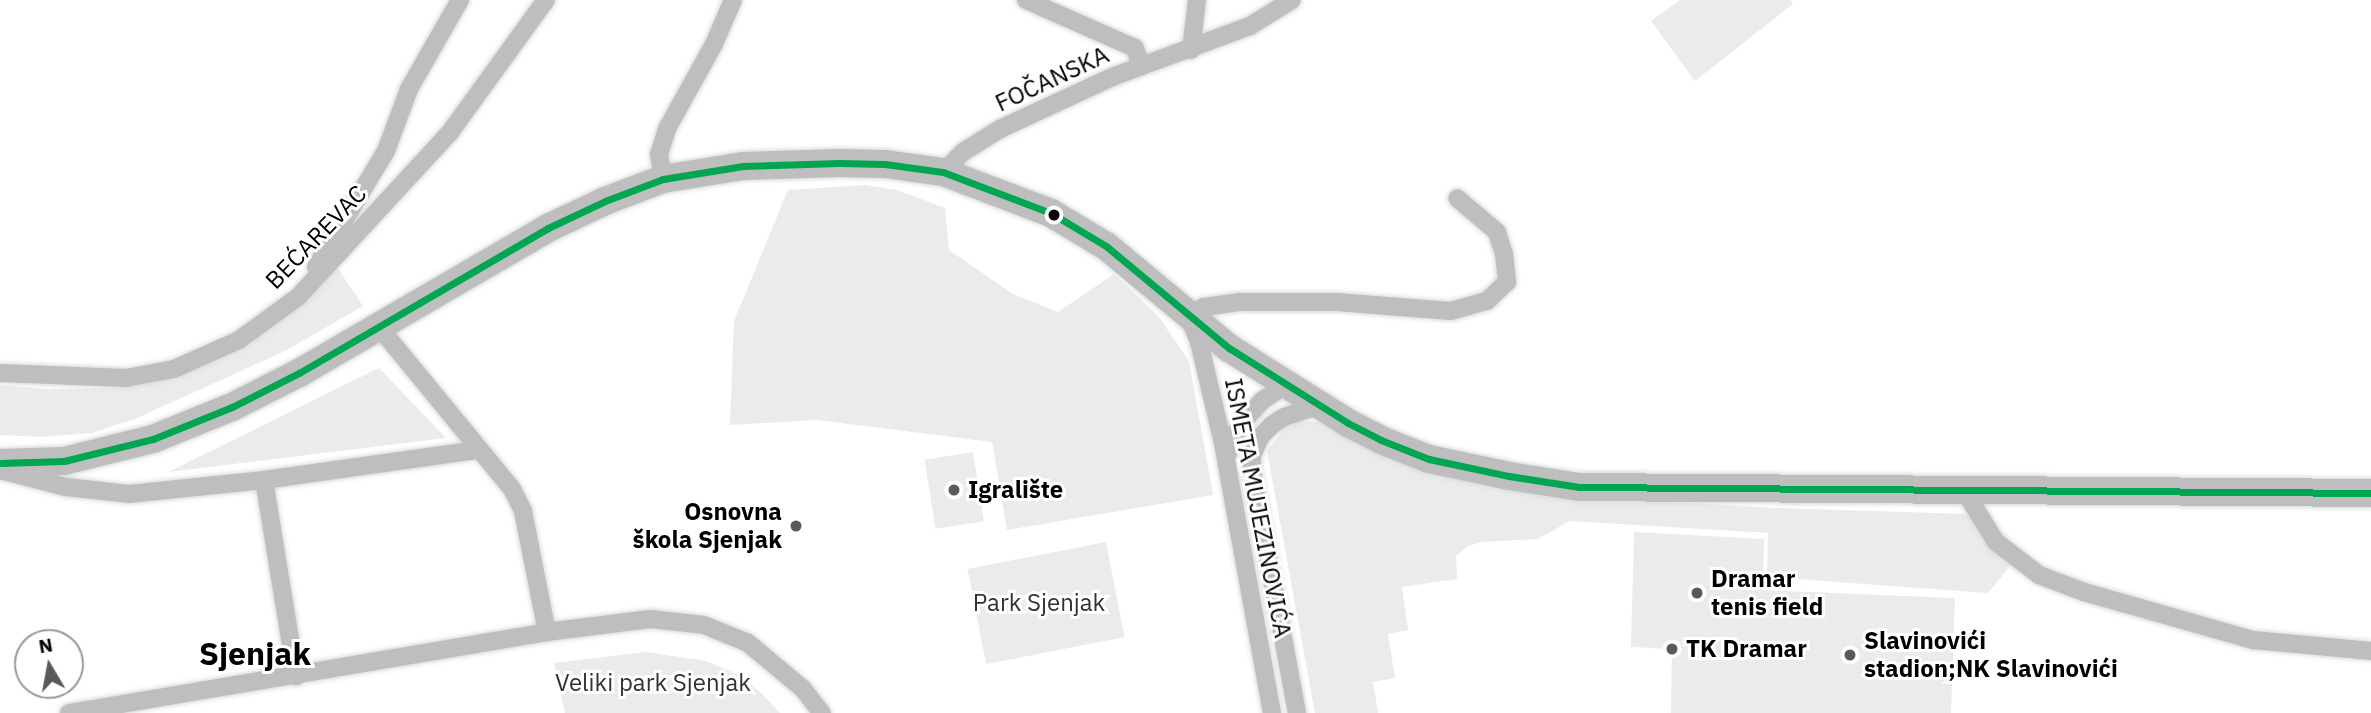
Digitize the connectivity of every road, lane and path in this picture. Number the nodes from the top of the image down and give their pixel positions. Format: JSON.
{"nodes":[{"id":1,"x":460,"y":0,"type":"edge"},
{"id":2,"x":545,"y":0,"type":"edge"},
{"id":3,"x":733,"y":0,"type":"edge"},
{"id":4,"x":1026,"y":0,"type":"edge"},
{"id":5,"x":1197,"y":0,"type":"edge"},
{"id":6,"x":1292,"y":0,"type":"edge"},
{"id":7,"x":1191,"y":50,"type":"junction"},
{"id":8,"x":1141,"y":66,"type":"junction"},
{"id":9,"x":943,"y":172,"type":"junction"},
{"id":10,"x":663,"y":179,"type":"junction"},
{"id":11,"x":1457,"y":198,"type":"dead end"},
{"id":12,"x":298,"y":297,"type":"junction"},
{"id":13,"x":1188,"y":315,"type":"junction"},
{"id":14,"x":379,"y":327,"type":"junction"},
{"id":15,"x":0,"y":373,"type":"edge"},
{"id":16,"x":1286,"y":385,"type":"junction"},
{"id":17,"x":1320,"y":405,"type":"junction"},
{"id":18,"x":478,"y":450,"type":"junction"},
{"id":19,"x":1226,"y":459,"type":"junction"},
{"id":20,"x":0,"y":463,"type":"edge"},
{"id":21,"x":0,"y":470,"type":"edge"},
{"id":22,"x":264,"y":480,"type":"junction"},
{"id":23,"x":1965,"y":492,"type":"junction"},
{"id":24,"x":2371,"y":493,"type":"edge"},
{"id":25,"x":547,"y":632,"type":"junction"},
{"id":26,"x":2371,"y":651,"type":"edge"},
{"id":27,"x":296,"y":676,"type":"junction"},
{"id":28,"x":69,"y":713,"type":"edge"},
{"id":29,"x":822,"y":713,"type":"edge"},
{"id":30,"x":1272,"y":713,"type":"edge"},
{"id":31,"x":1297,"y":713,"type":"edge"}],
"edges":[{"from":1,"to":12,"type":"street"},
{"from":2,"to":12,"type":"street","name":"BEĆAREVAC"},
{"from":3,"to":10,"type":"street"},
{"from":4,"to":8,"type":"street"},
{"from":5,"to":7,"type":"street"},
{"from":6,"to":7,"type":"street","name":"FOČANSKA"},
{"from":7,"to":8,"type":"street","name":"FOČANSKA"},
{"from":8,"to":9,"type":"street","name":"FOČANSKA"},
{"from":9,"to":10,"type":"main road"},
{"from":9,"to":13,"type":"main road"},
{"from":10,"to":14,"type":"main road"},
{"from":11,"to":13,"type":"street"},
{"from":12,"to":15,"type":"street","name":"BEĆAREVAC"},
{"from":13,"to":16,"type":"main road"},
{"from":13,"to":19,"type":"street","name":"ISMETA MUJEZINOVIĆA"},
{"from":14,"to":18,"type":"street"},
{"from":14,"to":20,"type":"main road"},
{"from":16,"to":17,"type":"main road"},
{"from":16,"to":19,"type":"street"},
{"from":17,"to":23,"type":"main road"},
{"from":17,"to":31,"type":"street","name":"ISMETA MUJEZINOVIĆA"},
{"from":18,"to":22,"type":"street"},
{"from":18,"to":25,"type":"street"},
{"from":19,"to":30,"type":"street","name":"ISMETA MUJEZINOVIĆA"},
{"from":21,"to":22,"type":"street"},
{"from":22,"to":27,"type":"street"},
{"from":23,"to":24,"type":"main road"},
{"from":23,"to":26,"type":"street"},
{"from":25,"to":27,"type":"street"},
{"from":25,"to":29,"type":"street"},
{"from":27,"to":28,"type":"street"}]}
